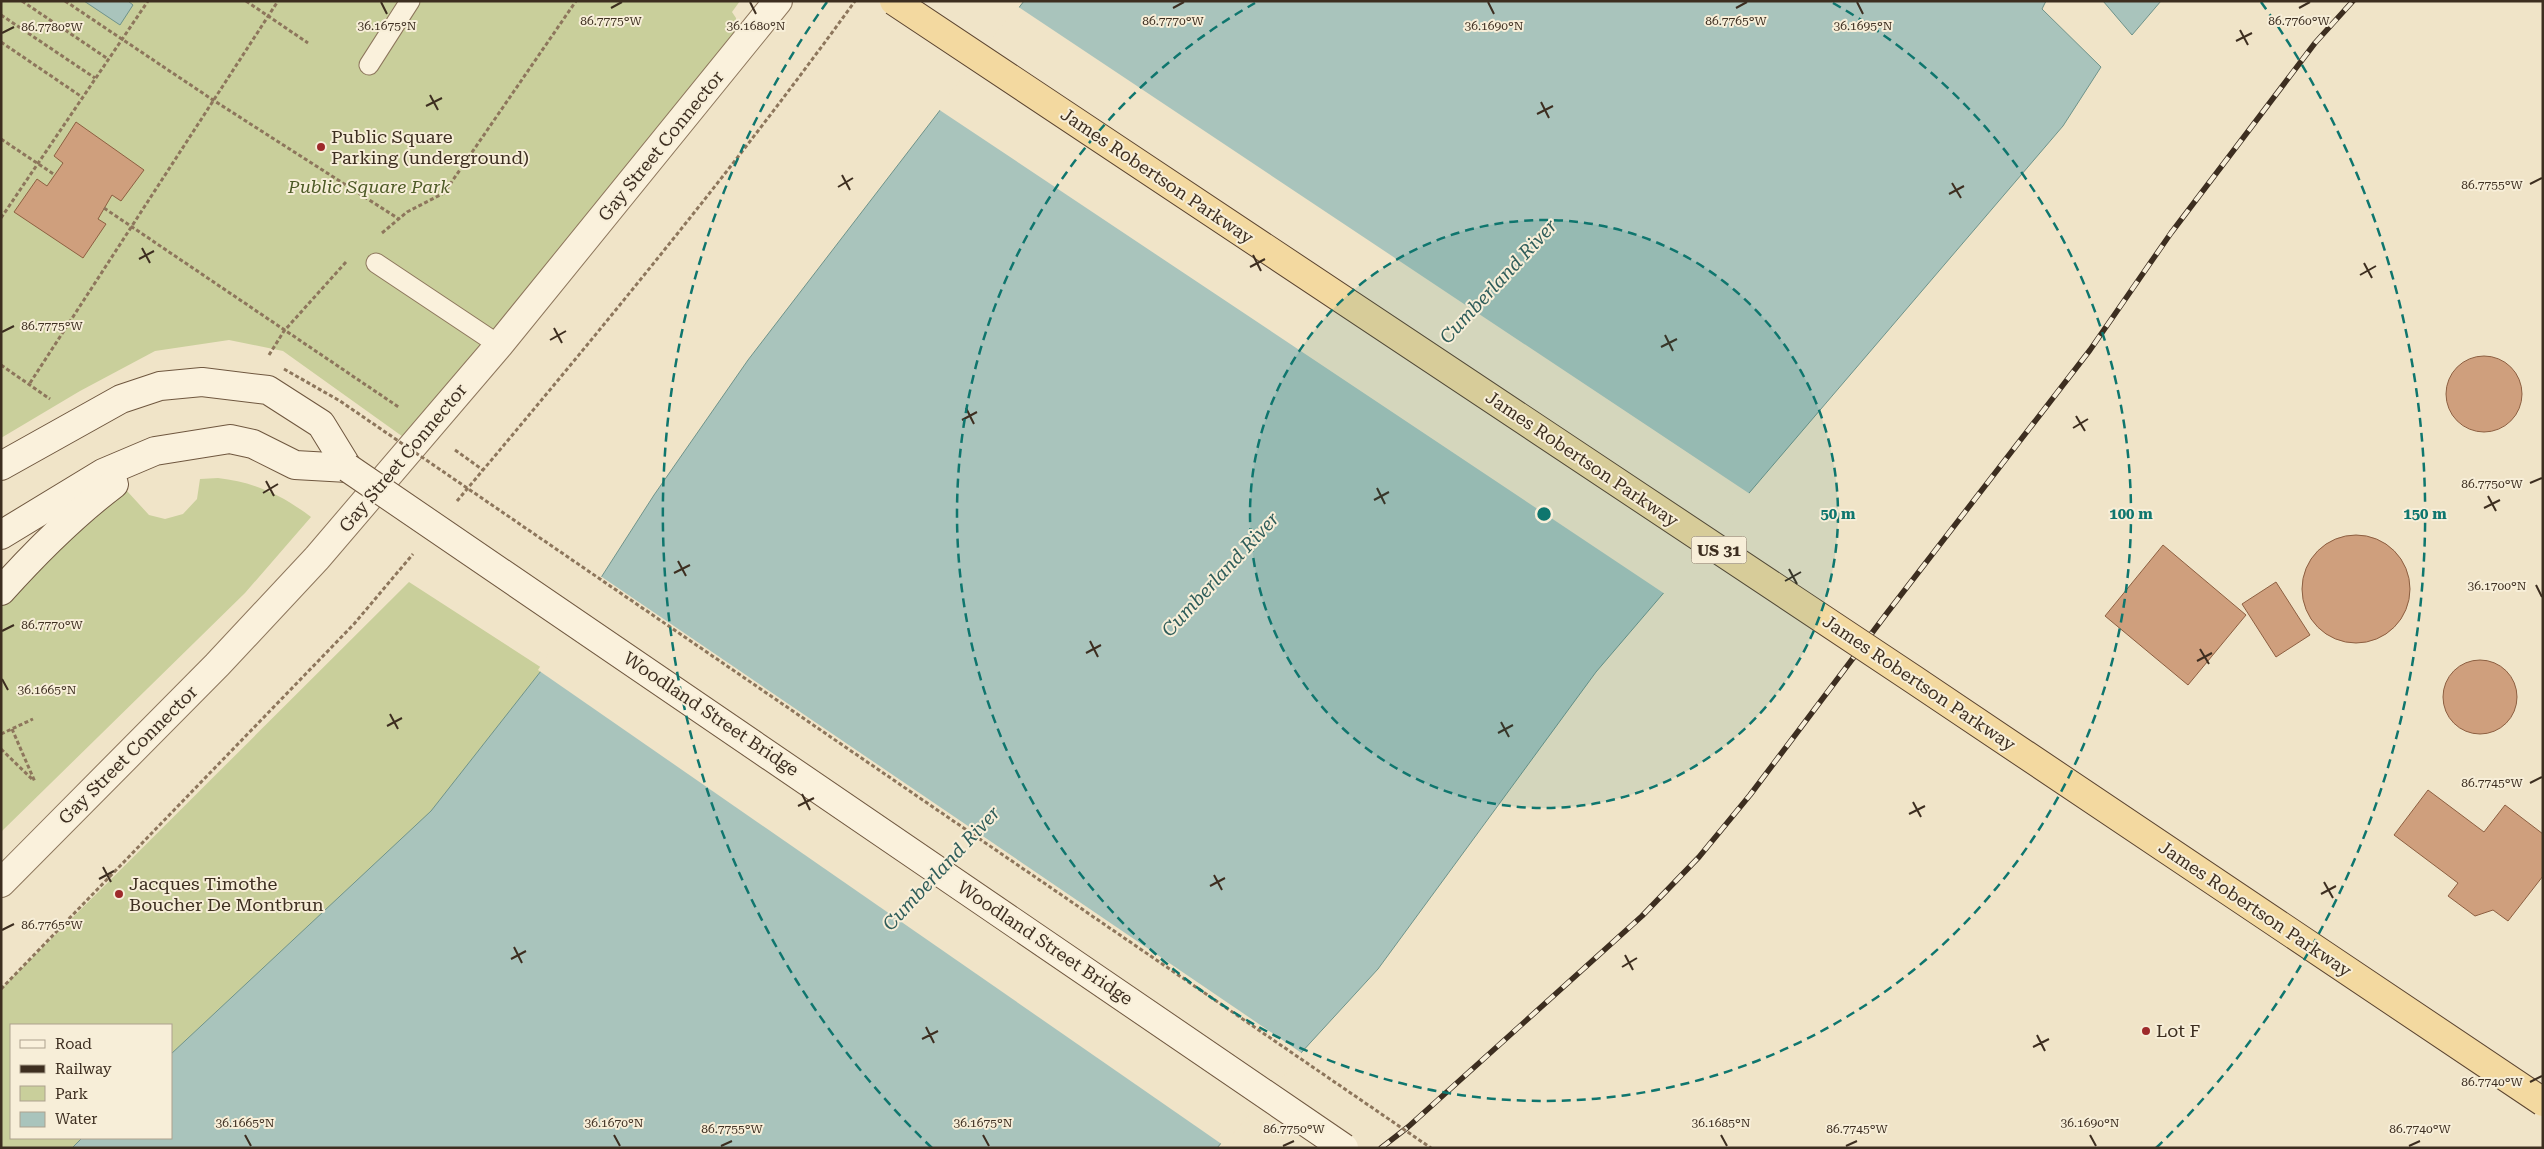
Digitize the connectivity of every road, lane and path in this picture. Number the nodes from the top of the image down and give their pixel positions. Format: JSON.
{"nodes":[{"id":1,"x":22,"y":1,"type":"edge"},
{"id":2,"x":65,"y":1,"type":"edge"},
{"id":3,"x":148,"y":1,"type":"edge"},
{"id":4,"x":246,"y":1,"type":"edge"},
{"id":5,"x":278,"y":1,"type":"edge"},
{"id":6,"x":410,"y":1,"type":"edge"},
{"id":7,"x":576,"y":1,"type":"edge"},
{"id":8,"x":894,"y":1,"type":"edge"},
{"id":9,"x":777,"y":4,"type":"edge"},
{"id":10,"x":1,"y":15,"type":"edge"},
{"id":11,"x":268,"y":16,"type":"junction"},
{"id":12,"x":122,"y":39,"type":"junction"},
{"id":13,"x":1,"y":42,"type":"edge"},
{"id":14,"x":308,"y":43,"type":"dead end"},
{"id":15,"x":108,"y":59,"type":"junction"},
{"id":16,"x":369,"y":65,"type":"dead end"},
{"id":17,"x":95,"y":78,"type":"junction"},
{"id":18,"x":82,"y":97,"type":"junction"},
{"id":19,"x":213,"y":100,"type":"junction"},
{"id":20,"x":1,"y":139,"type":"edge"},
{"id":21,"x":38,"y":163,"type":"junction"},
{"id":22,"x":54,"y":176,"type":"dead end"},
{"id":23,"x":104,"y":208,"type":"dead end"},
{"id":24,"x":1,"y":218,"type":"edge"},
{"id":25,"x":399,"y":219,"type":"junction"},
{"id":26,"x":130,"y":227,"type":"junction"},
{"id":27,"x":378,"y":236,"type":"dead end"},
{"id":28,"x":349,"y":259,"type":"dead end"},
{"id":29,"x":376,"y":263,"type":"dead end"},
{"id":30,"x":284,"y":330,"type":"junction"},
{"id":31,"x":499,"y":345,"type":"junction"},
{"id":32,"x":273,"y":362,"type":"dead end"},
{"id":33,"x":1,"y":365,"type":"edge"},
{"id":34,"x":277,"y":375,"type":"junction"},
{"id":35,"x":30,"y":383,"type":"junction"},
{"id":36,"x":384,"y":396,"type":"dead end"},
{"id":37,"x":49,"y":398,"type":"dead end"},
{"id":38,"x":156,"y":452,"type":"junction"},
{"id":39,"x":1,"y":466,"type":"edge"},
{"id":40,"x":348,"y":468,"type":"junction"},
{"id":41,"x":1,"y":535,"type":"edge"},
{"id":42,"x":1,"y":591,"type":"edge"},
{"id":43,"x":33,"y":719,"type":"dead end"},
{"id":44,"x":12,"y":729,"type":"junction"},
{"id":45,"x":1,"y":734,"type":"edge"},
{"id":46,"x":1,"y":749,"type":"edge"},
{"id":47,"x":1,"y":883,"type":"edge"},
{"id":48,"x":2543,"y":1102,"type":"edge"},
{"id":49,"x":1344,"y":1148,"type":"edge"},
{"id":50,"x":1431,"y":1148,"type":"edge"}],
"edges":[{"from":1,"to":15,"type":"path"},
{"from":2,"to":12,"type":"path"},
{"from":3,"to":12,"type":"path"},
{"from":4,"to":11,"type":"path"},
{"from":5,"to":11,"type":"path"},
{"from":6,"to":16,"type":"lane"},
{"from":7,"to":25,"type":"path"},
{"from":8,"to":48,"type":"main road","name":"James Robertson Parkway","number":"US 31","bridge":true},
{"from":9,"to":31,"type":"main road","name":"Gay Street Connector"},
{"from":10,"to":17,"type":"path"},
{"from":11,"to":14,"type":"path"},
{"from":11,"to":19,"type":"path"},
{"from":12,"to":15,"type":"path"},
{"from":12,"to":19,"type":"path"},
{"from":13,"to":18,"type":"path"},
{"from":15,"to":17,"type":"path"},
{"from":17,"to":18,"type":"path"},
{"from":18,"to":21,"type":"path"},
{"from":19,"to":25,"type":"path"},
{"from":19,"to":26,"type":"path"},
{"from":20,"to":21,"type":"path"},
{"from":21,"to":22,"type":"path"},
{"from":21,"to":24,"type":"path"},
{"from":23,"to":26,"type":"path"},
{"from":25,"to":27,"type":"path"},
{"from":26,"to":30,"type":"path"},
{"from":26,"to":35,"type":"path"},
{"from":28,"to":30,"type":"path"},
{"from":29,"to":31,"type":"lane"},
{"from":30,"to":32,"type":"path"},
{"from":30,"to":36,"type":"path"},
{"from":31,"to":47,"type":"main road","name":"Gay Street Connector"},
{"from":33,"to":35,"type":"path"},
{"from":34,"to":39,"type":"main road"},
{"from":34,"to":40,"type":"main road"},
{"from":34,"to":50,"type":"path","bridge":true},
{"from":35,"to":37,"type":"path"},
{"from":38,"to":40,"type":"main road"},
{"from":38,"to":41,"type":"main road"},
{"from":38,"to":42,"type":"main road"},
{"from":40,"to":49,"type":"main road","name":"Woodland Street Bridge","bridge":true},
{"from":43,"to":44,"type":"path"},
{"from":44,"to":45,"type":"path"},
{"from":44,"to":46,"type":"path"}]}
